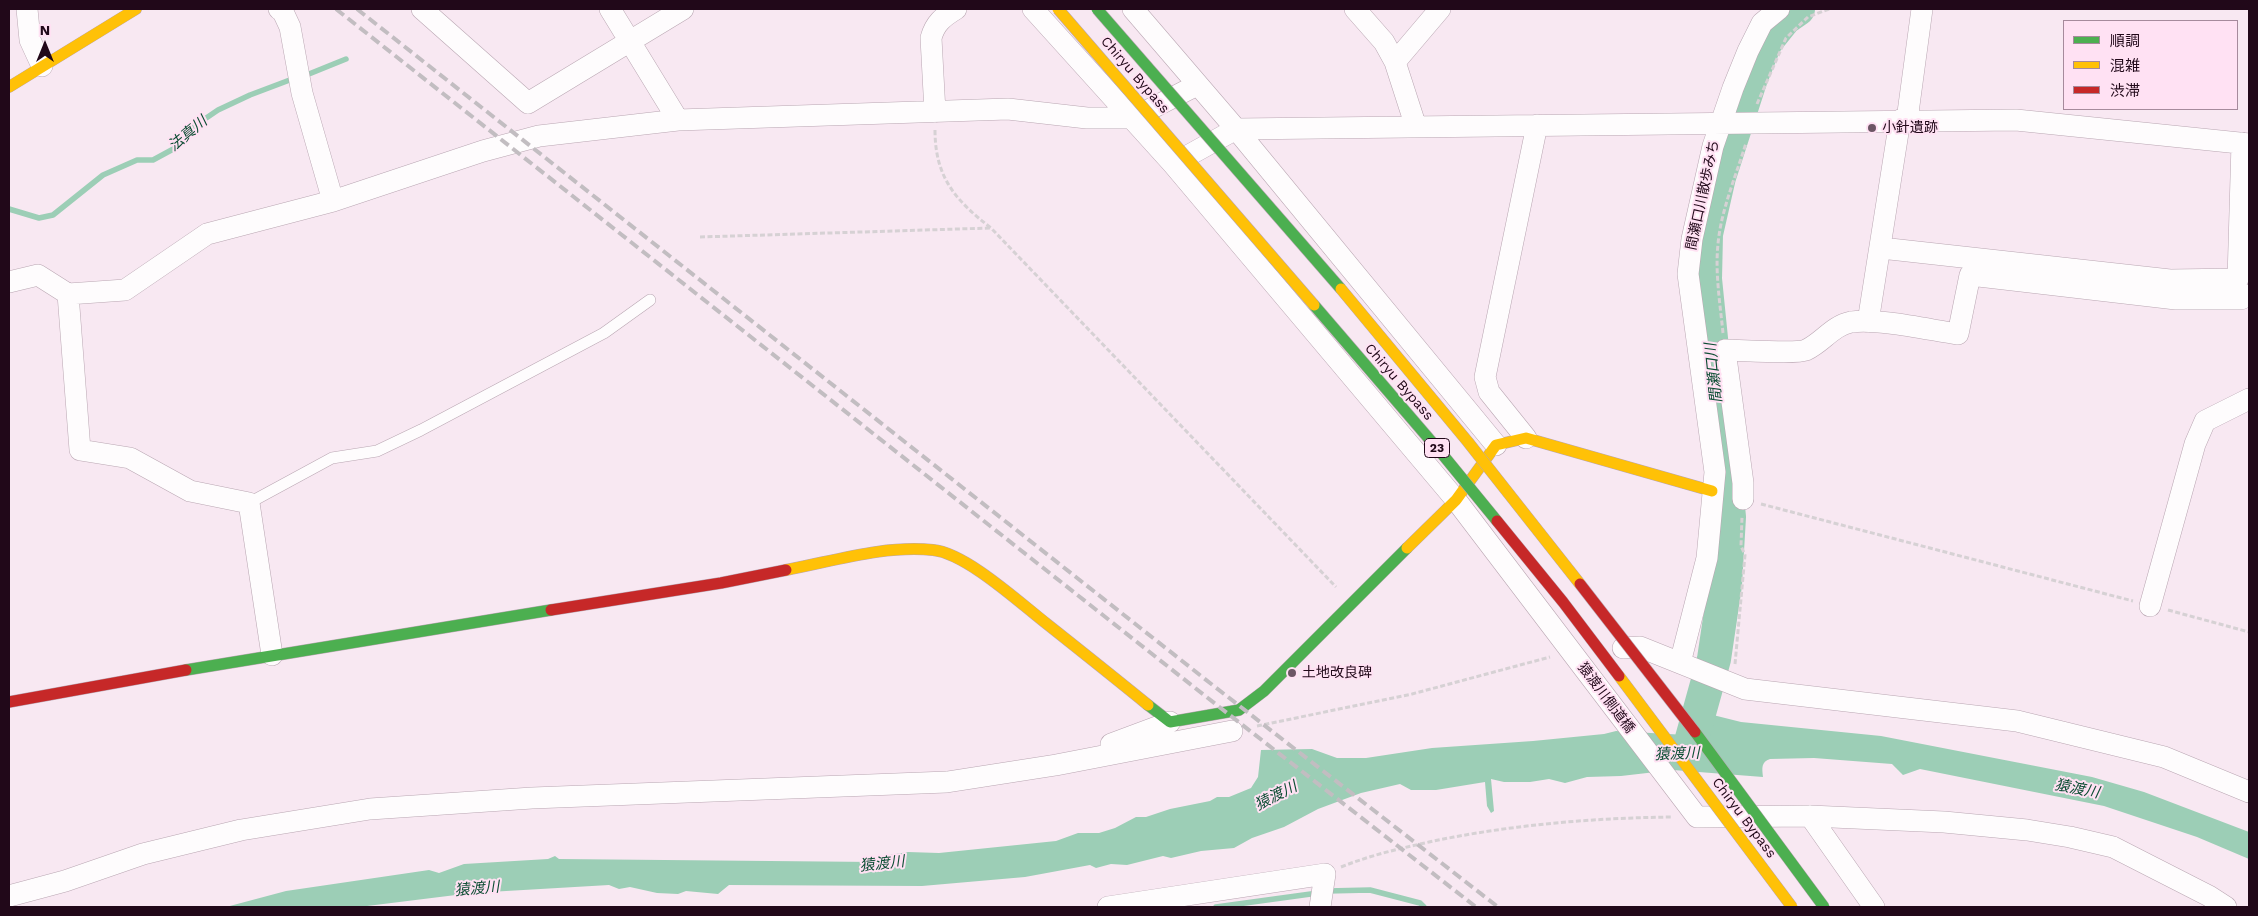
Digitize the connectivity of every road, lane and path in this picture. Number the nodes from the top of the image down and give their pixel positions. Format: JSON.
{"nodes":[{"id":1,"x":27,"y":9,"type":"edge"},
{"id":2,"x":136,"y":9,"type":"edge"},
{"id":3,"x":279,"y":9,"type":"edge"},
{"id":4,"x":422,"y":9,"type":"edge"},
{"id":5,"x":610,"y":9,"type":"edge"},
{"id":6,"x":683,"y":9,"type":"edge"},
{"id":7,"x":956,"y":9,"type":"edge"},
{"id":8,"x":1034,"y":9,"type":"edge"},
{"id":9,"x":1058,"y":9,"type":"edge"},
{"id":10,"x":1097,"y":9,"type":"edge"},
{"id":11,"x":1133,"y":9,"type":"edge"},
{"id":12,"x":1355,"y":9,"type":"edge"},
{"id":13,"x":1440,"y":9,"type":"edge"},
{"id":14,"x":1779,"y":9,"type":"edge"},
{"id":15,"x":1829,"y":9,"type":"edge"},
{"id":16,"x":1922,"y":9,"type":"edge"},
{"id":17,"x":629,"y":43,"type":"junction"},
{"id":18,"x":1395,"y":62,"type":"junction"},
{"id":19,"x":42,"y":66,"type":"junction"},
{"id":20,"x":1197,"y":85,"type":"junction"},
{"id":21,"x":9,"y":87,"type":"edge"},
{"id":22,"x":936,"y":112,"type":"junction"},
{"id":23,"x":1133,"y":118,"type":"junction"},
{"id":24,"x":678,"y":120,"type":"junction"},
{"id":25,"x":1904,"y":120,"type":"junction"},
{"id":26,"x":1721,"y":122,"type":"junction"},
{"id":27,"x":1749,"y":123,"type":"junction"},
{"id":28,"x":1537,"y":125,"type":"junction"},
{"id":29,"x":1416,"y":127,"type":"junction"},
{"id":30,"x":1236,"y":129,"type":"junction"},
{"id":31,"x":2246,"y":143,"type":"edge"},
{"id":32,"x":1173,"y":164,"type":"junction"},
{"id":33,"x":333,"y":202,"type":"junction"},
{"id":34,"x":991,"y":228,"type":"junction"},
{"id":35,"x":700,"y":237,"type":"dead end"},
{"id":36,"x":1880,"y":248,"type":"junction"},
{"id":37,"x":9,"y":282,"type":"edge"},
{"id":38,"x":68,"y":294,"type":"junction"},
{"id":39,"x":2249,"y":295,"type":"edge"},
{"id":40,"x":650,"y":300,"type":"dead end"},
{"id":41,"x":1868,"y":322,"type":"junction"},
{"id":42,"x":1726,"y":350,"type":"junction"},
{"id":43,"x":2249,"y":399,"type":"edge"},
{"id":44,"x":1526,"y":438,"type":"junction"},
{"id":45,"x":1496,"y":445,"type":"junction"},
{"id":46,"x":1712,"y":491,"type":"junction"},
{"id":47,"x":1743,"y":499,"type":"junction"},
{"id":48,"x":1456,"y":500,"type":"junction"},
{"id":49,"x":249,"y":503,"type":"junction"},
{"id":50,"x":1351,"y":603,"type":"junction"},
{"id":51,"x":2150,"y":606,"type":"junction"},
{"id":52,"x":2249,"y":632,"type":"edge"},
{"id":53,"x":1570,"y":651,"type":"junction"},
{"id":54,"x":272,"y":655,"type":"junction"},
{"id":55,"x":1680,"y":663,"type":"junction"},
{"id":56,"x":1733,"y":684,"type":"junction"},
{"id":57,"x":9,"y":702,"type":"edge"},
{"id":58,"x":1170,"y":722,"type":"junction"},
{"id":59,"x":1232,"y":731,"type":"joint"},
{"id":60,"x":1056,"y":765,"type":"junction"},
{"id":61,"x":2249,"y":792,"type":"edge"},
{"id":62,"x":1810,"y":816,"type":"junction"},
{"id":63,"x":1697,"y":817,"type":"junction"},
{"id":64,"x":1325,"y":874,"type":"junction"},
{"id":65,"x":9,"y":896,"type":"edge"},
{"id":66,"x":1108,"y":907,"type":"edge"},
{"id":67,"x":1320,"y":907,"type":"edge"},
{"id":68,"x":1792,"y":907,"type":"edge"},
{"id":69,"x":1824,"y":907,"type":"edge"},
{"id":70,"x":1874,"y":907,"type":"edge"},
{"id":71,"x":2226,"y":907,"type":"edge"}],
"edges":[{"from":1,"to":19,"type":"street"},
{"from":2,"to":19,"type":"main road"},
{"from":3,"to":33,"type":"street"},
{"from":4,"to":17,"type":"street"},
{"from":5,"to":17,"type":"street"},
{"from":6,"to":17,"type":"street"},
{"from":7,"to":22,"type":"street"},
{"from":8,"to":23,"type":"street","name":"猿渡川側道橋"},
{"from":9,"to":68,"type":"main road","name":"Chiryu Bypass","number":"23","bridge":true},
{"from":10,"to":69,"type":"main road","name":"Chiryu Bypass","number":"23","bridge":true},
{"from":11,"to":20,"type":"street"},
{"from":12,"to":18,"type":"street"},
{"from":13,"to":18,"type":"street"},
{"from":14,"to":26,"type":"street","name":"間瀬口川散歩みち"},
{"from":15,"to":27,"type":"path"},
{"from":16,"to":25,"type":"street"},
{"from":17,"to":24,"type":"street"},
{"from":18,"to":29,"type":"street"},
{"from":19,"to":21,"type":"main road"},
{"from":20,"to":23,"type":"street"},
{"from":20,"to":30,"type":"street"},
{"from":22,"to":23,"type":"street"},
{"from":22,"to":24,"type":"street"},
{"from":22,"to":34,"type":"path"},
{"from":23,"to":32,"type":"street","name":"猿渡川側道橋"},
{"from":24,"to":33,"type":"street"},
{"from":25,"to":27,"type":"street"},
{"from":25,"to":31,"type":"street"},
{"from":25,"to":36,"type":"street"},
{"from":26,"to":27,"type":"street"},
{"from":26,"to":28,"type":"street"},
{"from":26,"to":46,"type":"street","name":"間瀬口川散歩みち"},
{"from":27,"to":42,"type":"path"},
{"from":28,"to":29,"type":"street"},
{"from":28,"to":44,"type":"street"},
{"from":29,"to":30,"type":"street"},
{"from":30,"to":32,"type":"street"},
{"from":30,"to":45,"type":"street"},
{"from":31,"to":36,"type":"street"},
{"from":32,"to":48,"type":"street","name":"猿渡川側道橋"},
{"from":33,"to":38,"type":"street"},
{"from":34,"to":35,"type":"path"},
{"from":34,"to":50,"type":"path"},
{"from":36,"to":41,"type":"street"},
{"from":37,"to":38,"type":"street"},
{"from":38,"to":49,"type":"street"},
{"from":39,"to":41,"type":"street"},
{"from":40,"to":49,"type":"lane"},
{"from":41,"to":42,"type":"street"},
{"from":42,"to":47,"type":"street"},
{"from":43,"to":51,"type":"street"},
{"from":44,"to":45,"type":"main road"},
{"from":44,"to":46,"type":"main road"},
{"from":45,"to":48,"type":"main road"},
{"from":46,"to":55,"type":"street","name":"間瀬口川散歩みち"},
{"from":47,"to":51,"type":"path"},
{"from":47,"to":56,"type":"path"},
{"from":48,"to":50,"type":"main road"},
{"from":48,"to":53,"type":"street","name":"猿渡川側道橋"},
{"from":49,"to":54,"type":"street"},
{"from":50,"to":58,"type":"main road"},
{"from":51,"to":52,"type":"path"},
{"from":53,"to":55,"type":"street"},
{"from":53,"to":59,"type":"path"},
{"from":53,"to":63,"type":"street","name":"猿渡川側道橋"},
{"from":54,"to":57,"type":"main road"},
{"from":54,"to":58,"type":"main road"},
{"from":55,"to":56,"type":"street"},
{"from":56,"to":61,"type":"street"},
{"from":58,"to":60,"type":"street"},
{"from":59,"to":60,"type":"street"},
{"from":60,"to":65,"type":"street"},
{"from":62,"to":63,"type":"street"},
{"from":62,"to":70,"type":"street"},
{"from":62,"to":71,"type":"street"},
{"from":63,"to":64,"type":"path"},
{"from":64,"to":66,"type":"street"},
{"from":64,"to":67,"type":"street"}]}
